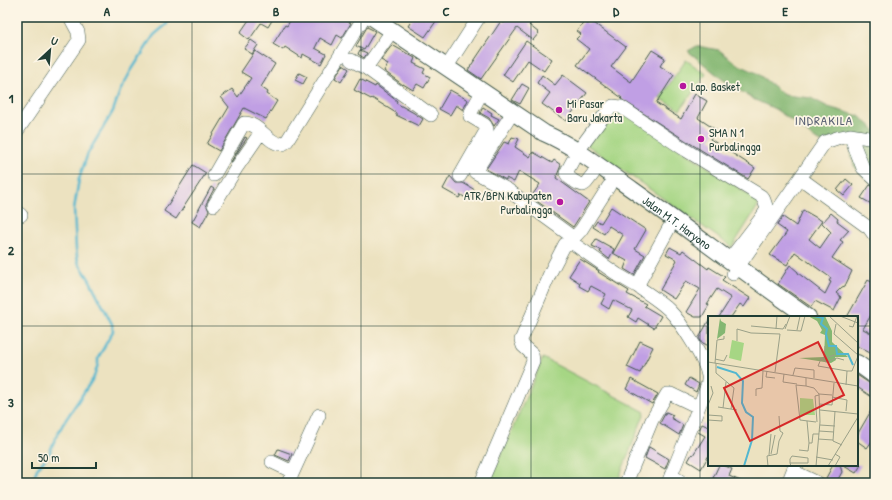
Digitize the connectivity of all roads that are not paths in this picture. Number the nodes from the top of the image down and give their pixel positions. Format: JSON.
{"nodes":[{"id":1,"x":70,"y":17,"type":"edge"},
{"id":2,"x":364,"y":17,"type":"edge"},
{"id":3,"x":372,"y":17,"type":"edge"},
{"id":4,"x":479,"y":17,"type":"edge"},
{"id":5,"x":392,"y":31,"type":"junction"},
{"id":6,"x":351,"y":60,"type":"dead end"},
{"id":7,"x":366,"y":68,"type":"junction"},
{"id":8,"x":446,"y":68,"type":"junction"},
{"id":9,"x":482,"y":92,"type":"junction"},
{"id":10,"x":513,"y":112,"type":"junction"},
{"id":11,"x":431,"y":115,"type":"dead end"},
{"id":12,"x":17,"y":131,"type":"edge"},
{"id":13,"x":261,"y":132,"type":"junction"},
{"id":14,"x":850,"y":135,"type":"junction"},
{"id":15,"x":875,"y":139,"type":"edge"},
{"id":16,"x":575,"y":156,"type":"junction"},
{"id":17,"x":214,"y":175,"type":"dead end"},
{"id":18,"x":460,"y":176,"type":"dead end"},
{"id":19,"x":800,"y":178,"type":"junction"},
{"id":20,"x":875,"y":179,"type":"edge"},
{"id":21,"x":609,"y":186,"type":"junction"},
{"id":22,"x":214,"y":205,"type":"dead end"},
{"id":23,"x":669,"y":228,"type":"junction"},
{"id":24,"x":875,"y":236,"type":"edge"},
{"id":25,"x":572,"y":240,"type":"junction"},
{"id":26,"x":733,"y":267,"type":"junction"},
{"id":27,"x":637,"y":286,"type":"junction"},
{"id":28,"x":791,"y":316,"type":"edge"},
{"id":29,"x":806,"y":316,"type":"edge"},
{"id":30,"x":706,"y":396,"type":"edge"},
{"id":31,"x":698,"y":407,"type":"junction"},
{"id":32,"x":318,"y":415,"type":"dead end"},
{"id":33,"x":272,"y":462,"type":"dead end"},
{"id":34,"x":792,"y":473,"type":"edge"},
{"id":35,"x":290,"y":478,"type":"edge"},
{"id":36,"x":670,"y":479,"type":"edge"},
{"id":37,"x":481,"y":483,"type":"edge"},
{"id":38,"x":626,"y":483,"type":"edge"},
{"id":39,"x":683,"y":483,"type":"edge"},
{"id":40,"x":818,"y":483,"type":"edge"}],
"edges":[{"from":1,"to":12,"type":"street"},
{"from":2,"to":13,"type":"street"},
{"from":3,"to":5,"type":"main road","name":"Jalan M.T. Haryono"},
{"from":4,"to":8,"type":"street"},
{"from":5,"to":7,"type":"street"},
{"from":5,"to":8,"type":"main road","name":"Jalan M.T. Haryono"},
{"from":6,"to":7,"type":"street"},
{"from":7,"to":11,"type":"street"},
{"from":8,"to":9,"type":"main road","name":"Jalan M.T. Haryono"},
{"from":9,"to":10,"type":"main road","name":"Jalan M.T. Haryono"},
{"from":9,"to":18,"type":"street"},
{"from":10,"to":16,"type":"main road","name":"Jalan M.T. Haryono"},
{"from":10,"to":25,"type":"street"},
{"from":13,"to":17,"type":"street"},
{"from":13,"to":22,"type":"street"},
{"from":14,"to":15,"type":"street"},
{"from":14,"to":19,"type":"street"},
{"from":14,"to":20,"type":"street"},
{"from":16,"to":21,"type":"main road","name":"Jalan M.T. Haryono"},
{"from":16,"to":26,"type":"main road","name":"Jalan M.T. Haryono"},
{"from":16,"to":26,"type":"street"},
{"from":19,"to":24,"type":"street"},
{"from":19,"to":26,"type":"street"},
{"from":21,"to":23,"type":"main road","name":"Jalan M.T. Haryono"},
{"from":21,"to":25,"type":"street"},
{"from":23,"to":26,"type":"main road","name":"Jalan M.T. Haryono"},
{"from":23,"to":27,"type":"street"},
{"from":25,"to":27,"type":"street"},
{"from":25,"to":37,"type":"street"},
{"from":26,"to":28,"type":"main road","name":"Jalan M.T. Haryono"},
{"from":26,"to":29,"type":"main road","name":"Jalan M.T. Haryono"},
{"from":27,"to":30,"type":"street"},
{"from":30,"to":31,"type":"street"},
{"from":31,"to":36,"type":"street"},
{"from":31,"to":38,"type":"street"},
{"from":32,"to":35,"type":"street"},
{"from":33,"to":35,"type":"street"},
{"from":34,"to":40,"type":"street"},
{"from":36,"to":39,"type":"street"}]}
